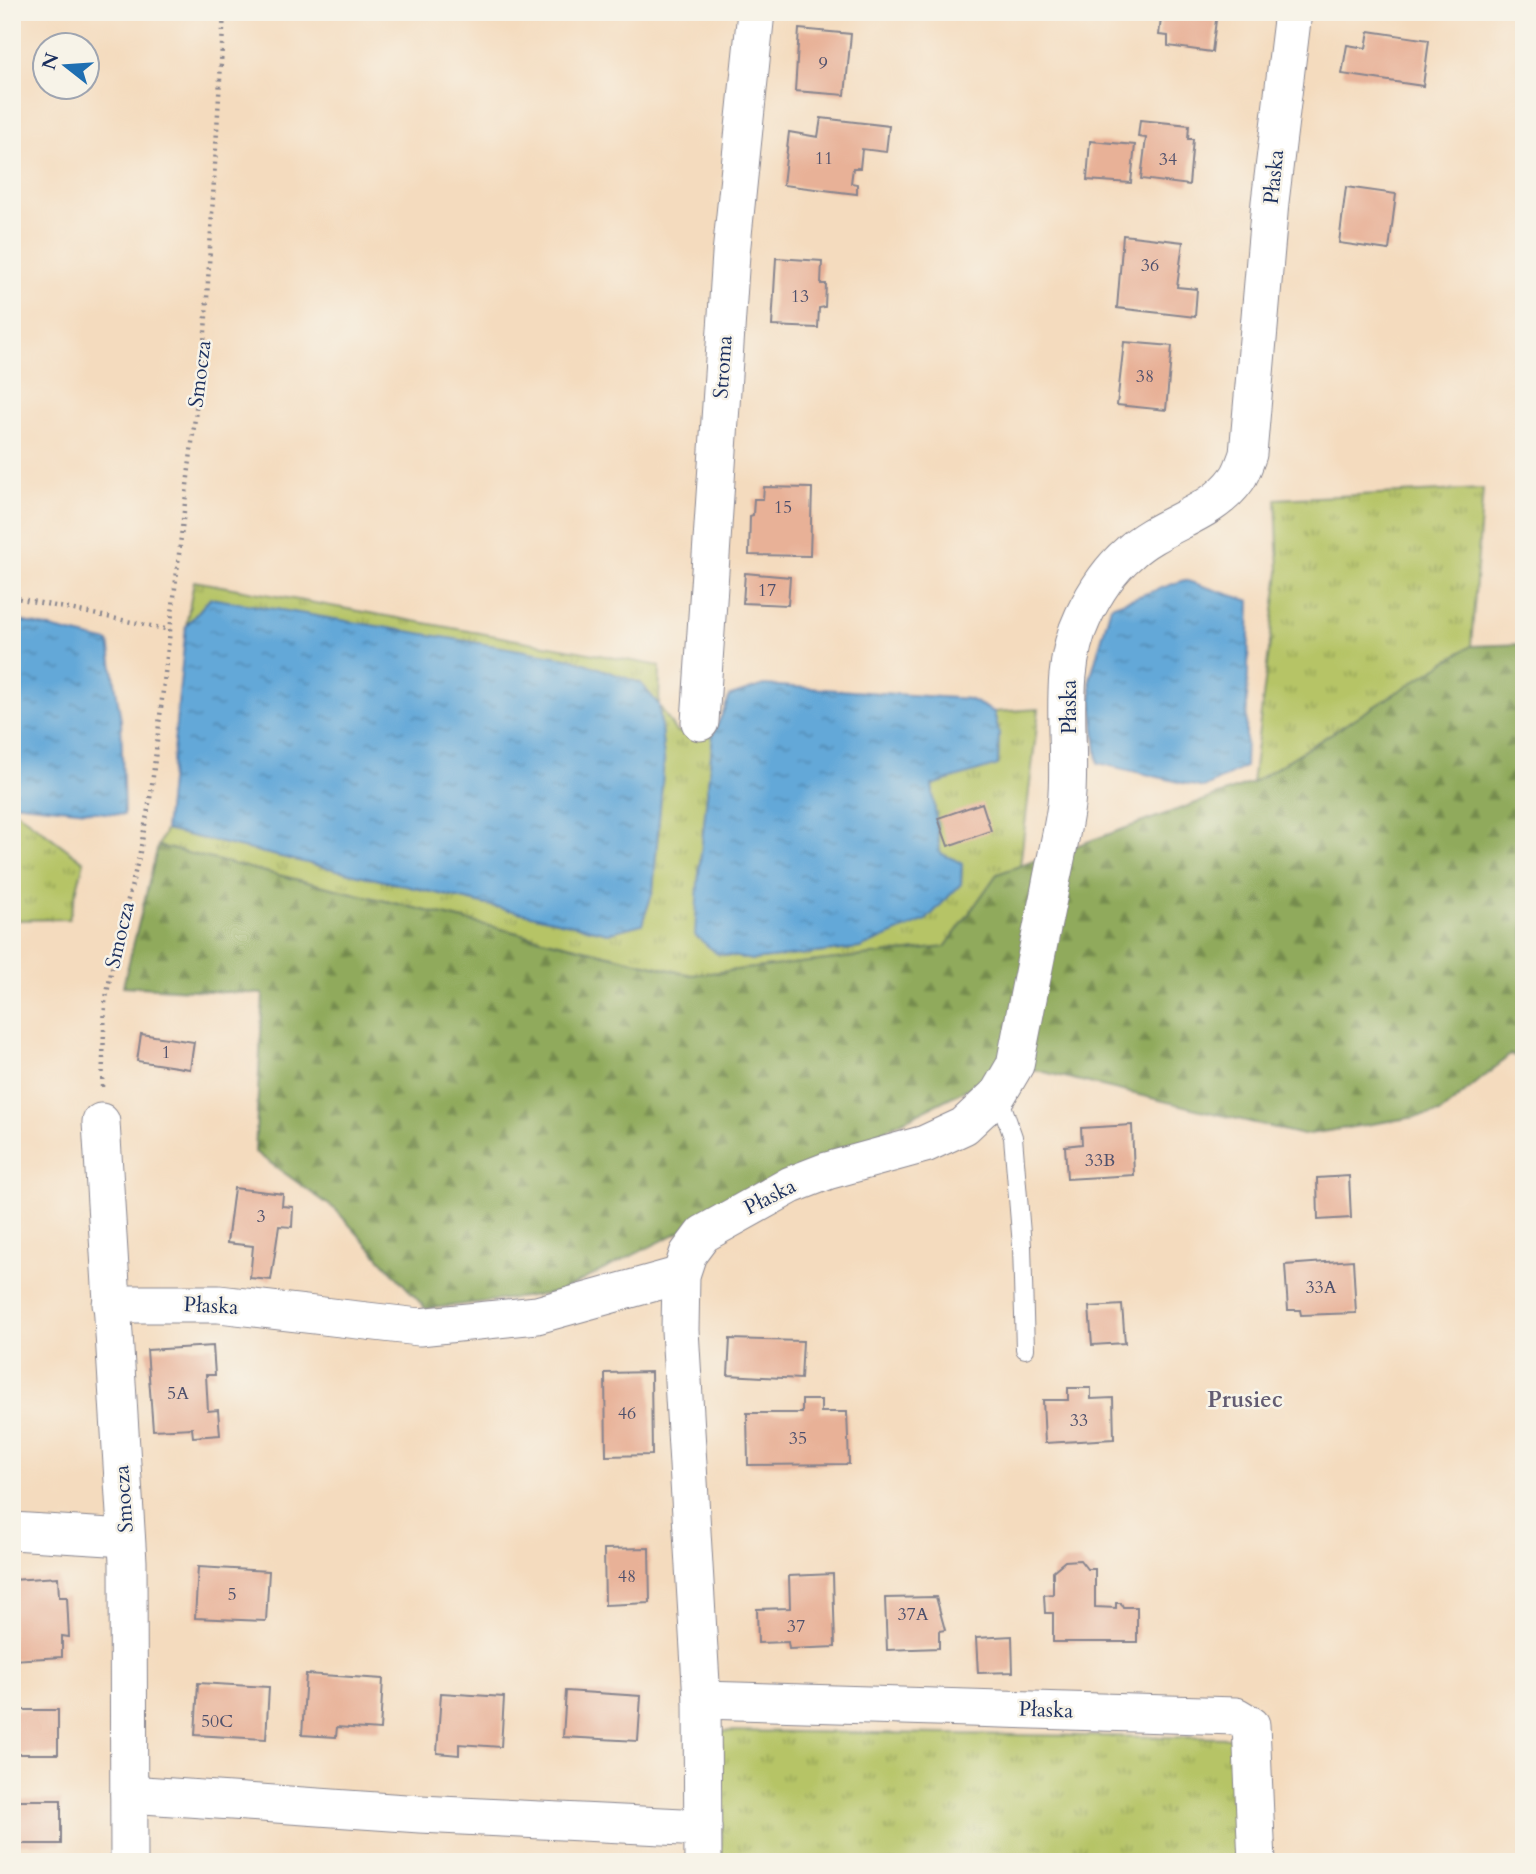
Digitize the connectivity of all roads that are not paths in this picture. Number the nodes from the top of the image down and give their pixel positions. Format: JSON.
{"nodes":[{"id":1,"x":756,"y":12,"type":"edge"},
{"id":2,"x":1293,"y":12,"type":"edge"},
{"id":3,"x":700,"y":722,"type":"dead end"},
{"id":4,"x":998,"y":1094,"type":"junction"},
{"id":5,"x":101,"y":1122,"type":"road end"},
{"id":6,"x":681,"y":1275,"type":"junction"},
{"id":7,"x":111,"y":1304,"type":"junction"},
{"id":8,"x":1025,"y":1349,"type":"dead end"},
{"id":9,"x":12,"y":1531,"type":"edge"},
{"id":10,"x":126,"y":1538,"type":"junction"},
{"id":11,"x":702,"y":1700,"type":"junction"},
{"id":12,"x":129,"y":1794,"type":"junction"},
{"id":13,"x":703,"y":1845,"type":"edge"},
{"id":14,"x":130,"y":1862,"type":"edge"},
{"id":15,"x":1257,"y":1862,"type":"edge"}],
"edges":[{"from":1,"to":3,"type":"street","name":"Stroma"},
{"from":2,"to":4,"type":"street","name":"Płaska"},
{"from":4,"to":6,"type":"street","name":"Płaska"},
{"from":4,"to":8,"type":"lane"},
{"from":5,"to":7,"type":"street","name":"Smocza"},
{"from":6,"to":7,"type":"street","name":"Płaska"},
{"from":6,"to":11,"type":"street","name":"Płaska"},
{"from":7,"to":10,"type":"street","name":"Smocza"},
{"from":9,"to":10,"type":"street"},
{"from":10,"to":12,"type":"street","name":"Smocza"},
{"from":11,"to":13,"type":"street","name":"Płaska"},
{"from":11,"to":15,"type":"street","name":"Płaska"},
{"from":12,"to":13,"type":"street"},
{"from":12,"to":14,"type":"street","name":"Smocza"}]}
